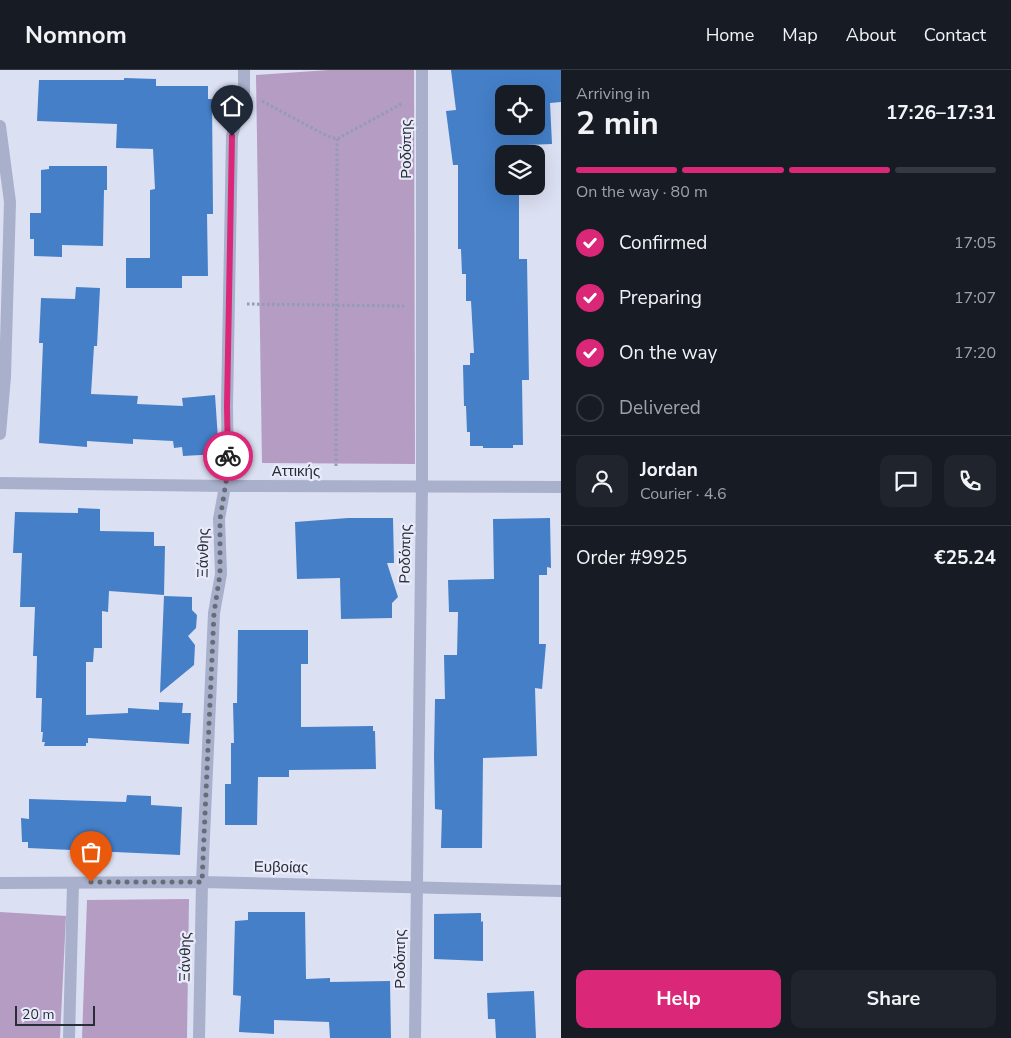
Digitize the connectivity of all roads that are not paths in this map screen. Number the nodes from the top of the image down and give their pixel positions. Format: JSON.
{"nodes":[{"id":1,"x":244,"y":70,"type":"edge"},
{"id":2,"x":422,"y":70,"type":"edge"},
{"id":3,"x":0,"y":126,"type":"edge"},
{"id":4,"x":4,"y":278,"type":"edge"},
{"id":5,"x":0,"y":434,"type":"edge"},
{"id":6,"x":0,"y":484,"type":"edge"},
{"id":7,"x":225,"y":486,"type":"junction"},
{"id":8,"x":422,"y":487,"type":"junction"},
{"id":9,"x":561,"y":487,"type":"edge"},
{"id":10,"x":202,"y":882,"type":"junction"},
{"id":11,"x":0,"y":883,"type":"edge"},
{"id":12,"x":73,"y":883,"type":"junction"},
{"id":13,"x":416,"y":886,"type":"junction"},
{"id":14,"x":561,"y":891,"type":"edge"},
{"id":15,"x":69,"y":1038,"type":"edge"},
{"id":16,"x":199,"y":1038,"type":"edge"},
{"id":17,"x":415,"y":1038,"type":"edge"}],
"edges":[{"from":1,"to":7,"type":"street","name":"Ξάνθης"},
{"from":2,"to":8,"type":"street","name":"Ροδόπης"},
{"from":3,"to":4,"type":"street"},
{"from":4,"to":5,"type":"street"},
{"from":6,"to":7,"type":"street","name":"Αττικής"},
{"from":7,"to":8,"type":"street","name":"Αττικής"},
{"from":7,"to":10,"type":"street","name":"Ξάνθης"},
{"from":8,"to":9,"type":"street","name":"Αττικής"},
{"from":8,"to":13,"type":"street","name":"Ροδόπης"},
{"from":10,"to":12,"type":"street","name":"Ευβοίας"},
{"from":10,"to":13,"type":"street","name":"Ευβοίας"},
{"from":10,"to":16,"type":"street","name":"Ξάνθης"},
{"from":11,"to":12,"type":"street","name":"Ευβοίας"},
{"from":12,"to":15,"type":"street"},
{"from":13,"to":14,"type":"street","name":"Ευβοίας"},
{"from":13,"to":17,"type":"street","name":"Ροδόπης"}]}
